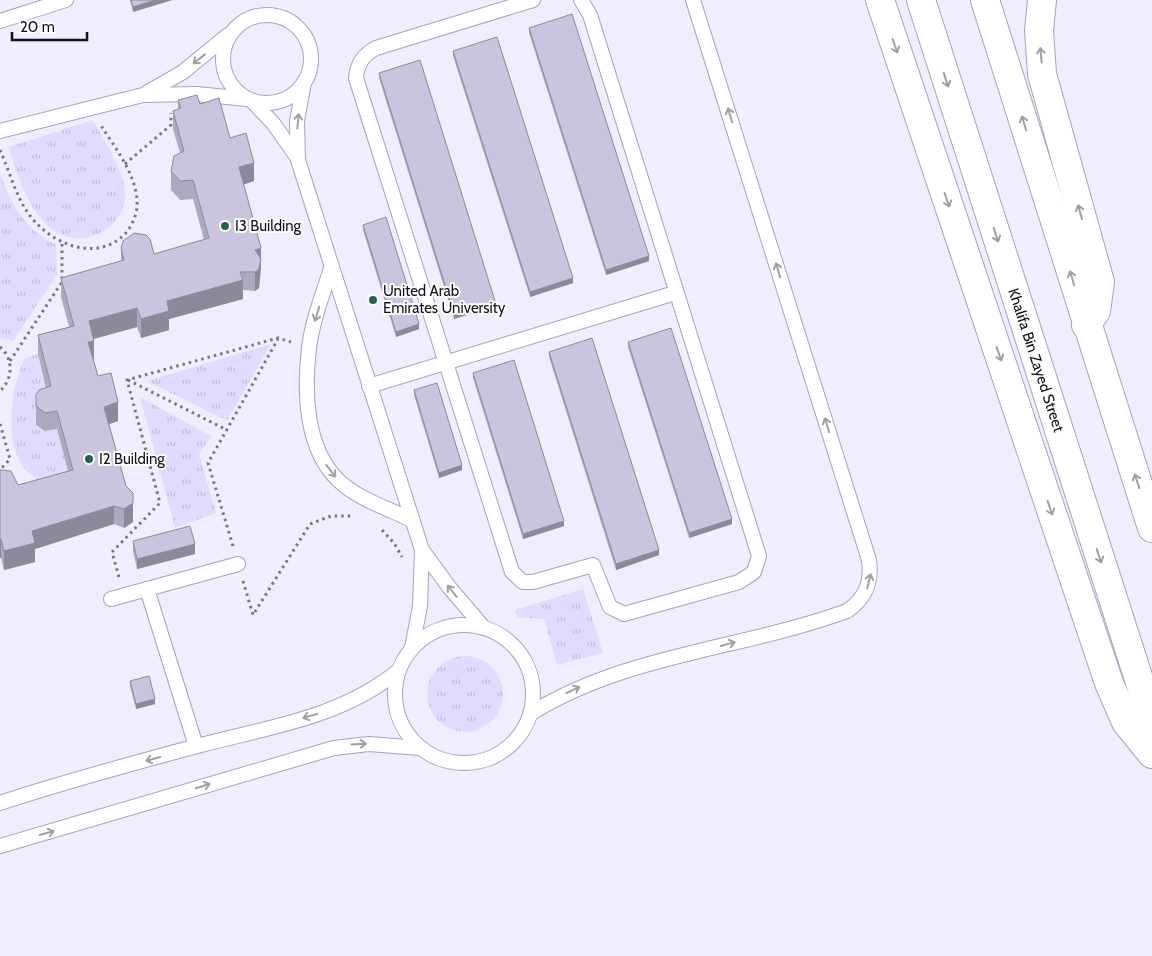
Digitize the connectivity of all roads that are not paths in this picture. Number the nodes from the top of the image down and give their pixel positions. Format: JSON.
{"nodes":[{"id":1,"x":66,"y":0,"type":"edge"},
{"id":2,"x":533,"y":0,"type":"edge"},
{"id":3,"x":581,"y":0,"type":"edge"},
{"id":4,"x":694,"y":0,"type":"edge"},
{"id":5,"x":880,"y":0,"type":"edge"},
{"id":6,"x":921,"y":0,"type":"edge"},
{"id":7,"x":986,"y":0,"type":"edge"},
{"id":8,"x":1042,"y":0,"type":"edge"},
{"id":9,"x":502,"y":5,"type":"edge"},
{"id":10,"x":0,"y":21,"type":"edge"},
{"id":11,"x":236,"y":27,"type":"junction"},
{"id":12,"x":304,"y":82,"type":"junction"},
{"id":13,"x":143,"y":95,"type":"junction"},
{"id":14,"x":250,"y":100,"type":"junction"},
{"id":15,"x":0,"y":131,"type":"edge"},
{"id":16,"x":298,"y":160,"type":"junction"},
{"id":17,"x":331,"y":268,"type":"junction"},
{"id":18,"x":675,"y":293,"type":"junction"},
{"id":19,"x":1086,"y":325,"type":"junction"},
{"id":20,"x":446,"y":363,"type":"junction"},
{"id":21,"x":369,"y":386,"type":"junction"},
{"id":22,"x":412,"y":520,"type":"junction"},
{"id":23,"x":1152,"y":528,"type":"edge"},
{"id":24,"x":422,"y":550,"type":"junction"},
{"id":25,"x":238,"y":564,"type":"road end"},
{"id":26,"x":146,"y":589,"type":"junction"},
{"id":27,"x":117,"y":597,"type":"road end"},
{"id":28,"x":484,"y":628,"type":"junction"},
{"id":29,"x":412,"y":648,"type":"junction"},
{"id":30,"x":398,"y":671,"type":"junction"},
{"id":31,"x":530,"y":714,"type":"junction"},
{"id":32,"x":1152,"y":720,"type":"edge"},
{"id":33,"x":196,"y":746,"type":"junction"},
{"id":34,"x":420,"y":748,"type":"junction"},
{"id":35,"x":1152,"y":754,"type":"edge"},
{"id":36,"x":0,"y":803,"type":"edge"},
{"id":37,"x":0,"y":846,"type":"edge"}],
"edges":[{"from":1,"to":10,"type":"lane"},
{"from":2,"to":9,"type":"lane"},
{"from":3,"to":18,"type":"lane"},
{"from":31,"to":4,"type":"lane","one_way":true},
{"from":5,"to":35,"type":"main road","one_way":true},
{"from":6,"to":32,"type":"main road","name":"Khalifa Bin Zayed Street","one_way":true},
{"from":19,"to":7,"type":"main road","one_way":true},
{"from":19,"to":8,"type":"main road","one_way":true},
{"from":9,"to":20,"type":"lane"},
{"from":11,"to":12,"type":"lane"},
{"from":11,"to":13,"type":"lane","one_way":true},
{"from":11,"to":14,"type":"lane"},
{"from":12,"to":14,"type":"lane"},
{"from":16,"to":12,"type":"lane","one_way":true},
{"from":13,"to":14,"type":"lane"},
{"from":13,"to":15,"type":"lane"},
{"from":14,"to":16,"type":"lane"},
{"from":16,"to":17,"type":"lane"},
{"from":17,"to":21,"type":"lane"},
{"from":17,"to":22,"type":"lane","one_way":true},
{"from":18,"to":20,"type":"lane"},
{"from":18,"to":20,"type":"lane"},
{"from":23,"to":19,"type":"main road","one_way":true},
{"from":20,"to":21,"type":"lane"},
{"from":21,"to":22,"type":"lane"},
{"from":22,"to":24,"type":"lane"},
{"from":28,"to":24,"type":"lane","one_way":true},
{"from":24,"to":29,"type":"lane"},
{"from":25,"to":26,"type":"lane"},
{"from":26,"to":27,"type":"lane"},
{"from":26,"to":33,"type":"lane"},
{"from":28,"to":29,"type":"lane"},
{"from":28,"to":31,"type":"lane"},
{"from":29,"to":30,"type":"lane"},
{"from":30,"to":33,"type":"lane","one_way":true},
{"from":30,"to":34,"type":"lane"},
{"from":31,"to":34,"type":"lane"},
{"from":33,"to":36,"type":"lane","one_way":true},
{"from":37,"to":34,"type":"lane","one_way":true}]}
